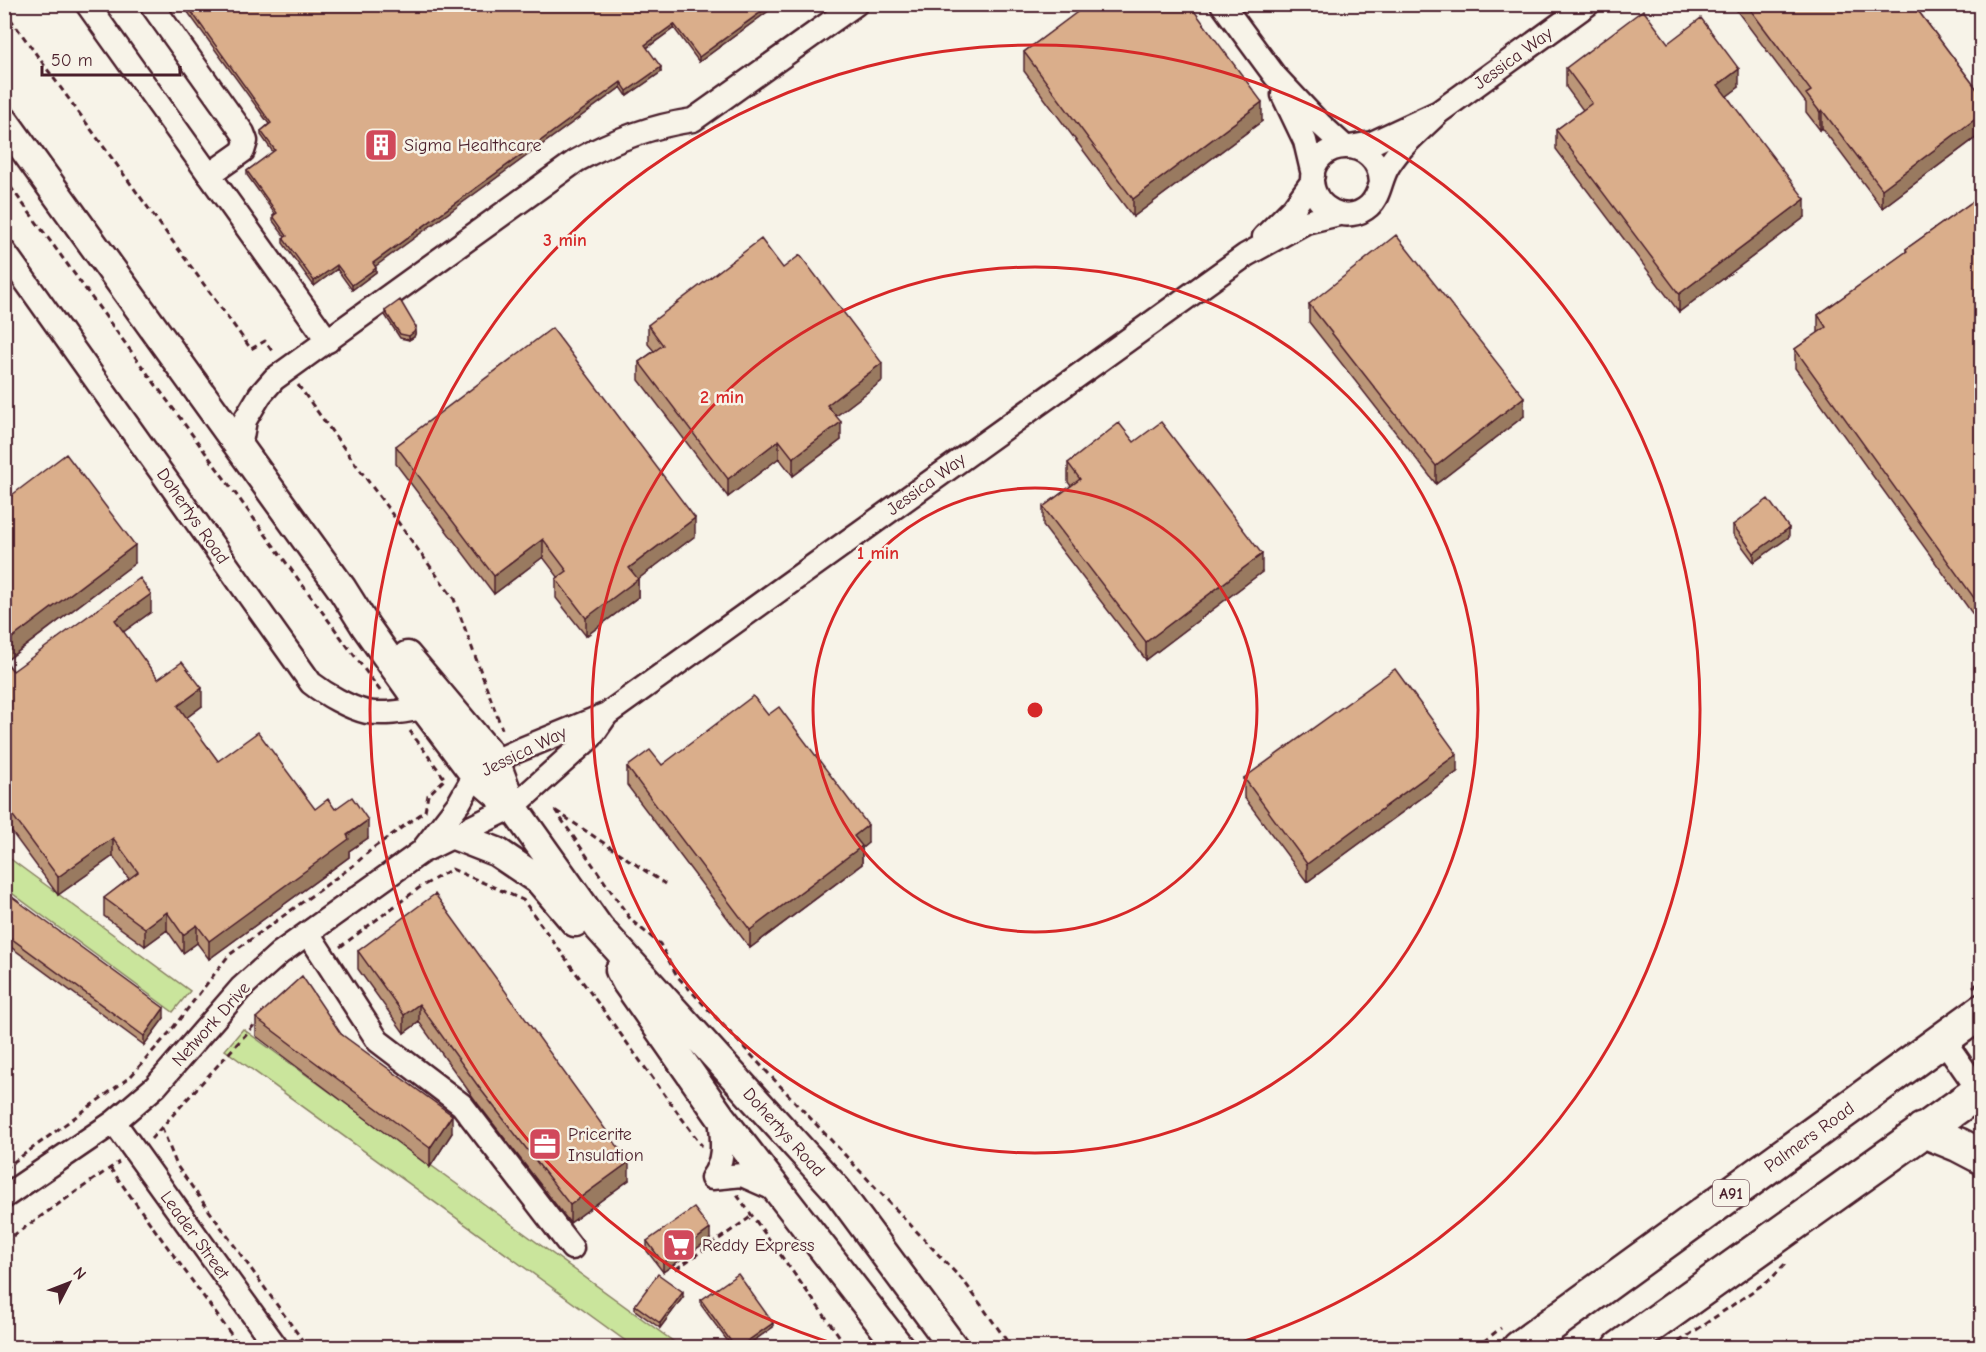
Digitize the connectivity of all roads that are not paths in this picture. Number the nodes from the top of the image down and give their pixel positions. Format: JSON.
{"nodes":[{"id":1,"x":87,"y":4,"type":"edge"},
{"id":2,"x":151,"y":4,"type":"edge"},
{"id":3,"x":856,"y":4,"type":"edge"},
{"id":4,"x":1222,"y":4,"type":"edge"},
{"id":5,"x":1588,"y":4,"type":"edge"},
{"id":6,"x":1275,"y":76,"type":"junction"},
{"id":7,"x":1439,"y":111,"type":"junction"},
{"id":8,"x":4,"y":121,"type":"edge"},
{"id":9,"x":1347,"y":147,"type":"junction"},
{"id":10,"x":209,"y":175,"type":"junction"},
{"id":11,"x":1312,"y":178,"type":"junction"},
{"id":12,"x":1381,"y":183,"type":"junction"},
{"id":13,"x":1339,"y":214,"type":"junction"},
{"id":14,"x":4,"y":251,"type":"edge"},
{"id":15,"x":1246,"y":255,"type":"junction"},
{"id":16,"x":328,"y":341,"type":"junction"},
{"id":17,"x":240,"y":448,"type":"junction"},
{"id":18,"x":342,"y":588,"type":"junction"},
{"id":19,"x":424,"y":708,"type":"junction"},
{"id":20,"x":607,"y":714,"type":"junction"},
{"id":21,"x":485,"y":768,"type":"junction"},
{"id":22,"x":513,"y":807,"type":"junction"},
{"id":23,"x":456,"y":836,"type":"junction"},
{"id":24,"x":421,"y":852,"type":"junction"},
{"id":25,"x":599,"y":928,"type":"junction"},
{"id":26,"x":308,"y":933,"type":"junction"},
{"id":27,"x":627,"y":983,"type":"junction"},
{"id":28,"x":1982,"y":1011,"type":"edge"},
{"id":29,"x":1943,"y":1039,"type":"junction"},
{"id":30,"x":1980,"y":1092,"type":"edge"},
{"id":31,"x":720,"y":1116,"type":"junction"},
{"id":32,"x":114,"y":1122,"type":"junction"},
{"id":33,"x":1922,"y":1130,"type":"junction"},
{"id":34,"x":1982,"y":1157,"type":"edge"},
{"id":35,"x":777,"y":1191,"type":"junction"},
{"id":36,"x":4,"y":1197,"type":"edge"},
{"id":37,"x":572,"y":1248,"type":"dead end"},
{"id":38,"x":277,"y":1347,"type":"edge"},
{"id":39,"x":900,"y":1347,"type":"edge"},
{"id":40,"x":954,"y":1347,"type":"edge"},
{"id":41,"x":1520,"y":1347,"type":"edge"},
{"id":42,"x":1620,"y":1347,"type":"edge"}],
"edges":[{"from":1,"to":10,"type":"street"},
{"from":2,"to":10,"type":"street"},
{"from":3,"to":16,"type":"street"},
{"from":4,"to":6,"type":"street"},
{"from":5,"to":7,"type":"street","name":"Jessica Way"},
{"from":6,"to":9,"type":"street"},
{"from":6,"to":11,"type":"street"},
{"from":7,"to":9,"type":"street","name":"Jessica Way"},
{"from":7,"to":12,"type":"street","name":"Jessica Way"},
{"from":8,"to":17,"type":"main road","name":"Dohertys Road"},
{"from":9,"to":11,"type":"street"},
{"from":9,"to":12,"type":"street"},
{"from":10,"to":16,"type":"street"},
{"from":11,"to":13,"type":"street"},
{"from":11,"to":15,"type":"street","name":"Jessica Way"},
{"from":12,"to":13,"type":"street"},
{"from":13,"to":15,"type":"street","name":"Jessica Way"},
{"from":14,"to":19,"type":"street","name":"Dohertys Road"},
{"from":15,"to":20,"type":"street","name":"Jessica Way"},
{"from":16,"to":17,"type":"street"},
{"from":17,"to":18,"type":"main road","name":"Dohertys Road"},
{"from":18,"to":19,"type":"main road","name":"Dohertys Road"},
{"from":18,"to":21,"type":"main road","name":"Dohertys Road"},
{"from":19,"to":21,"type":"main road","name":"Dohertys Road"},
{"from":20,"to":21,"type":"street","name":"Jessica Way"},
{"from":20,"to":22,"type":"street","name":"Jessica Way"},
{"from":21,"to":22,"type":"main road","name":"Dohertys Road"},
{"from":21,"to":24,"type":"street","name":"Network Drive"},
{"from":22,"to":23,"type":"street","name":"Network Drive"},
{"from":22,"to":25,"type":"main road","name":"Dohertys Road"},
{"from":23,"to":24,"type":"street","name":"Network Drive"},
{"from":23,"to":27,"type":"main road"},
{"from":24,"to":26,"type":"street","name":"Network Drive"},
{"from":25,"to":27,"type":"main road","name":"Dohertys Road"},
{"from":25,"to":40,"type":"main road","name":"Dohertys Road"},
{"from":26,"to":32,"type":"street","name":"Network Drive"},
{"from":26,"to":37,"type":"street"},
{"from":27,"to":31,"type":"main road","name":"Dohertys Road"},
{"from":28,"to":29,"type":"highway","name":"Palmers Road","number":"A91"},
{"from":29,"to":30,"type":"street"},
{"from":29,"to":41,"type":"highway","name":"Palmers Road","number":"A91"},
{"from":30,"to":33,"type":"highway"},
{"from":31,"to":35,"type":"main road","name":"Dohertys Road"},
{"from":31,"to":35,"type":"street"},
{"from":32,"to":36,"type":"street","name":"Network Drive"},
{"from":32,"to":38,"type":"street","name":"Leader Street"},
{"from":33,"to":34,"type":"highway"},
{"from":33,"to":42,"type":"highway"},
{"from":35,"to":39,"type":"main road","name":"Dohertys Road"}]}
